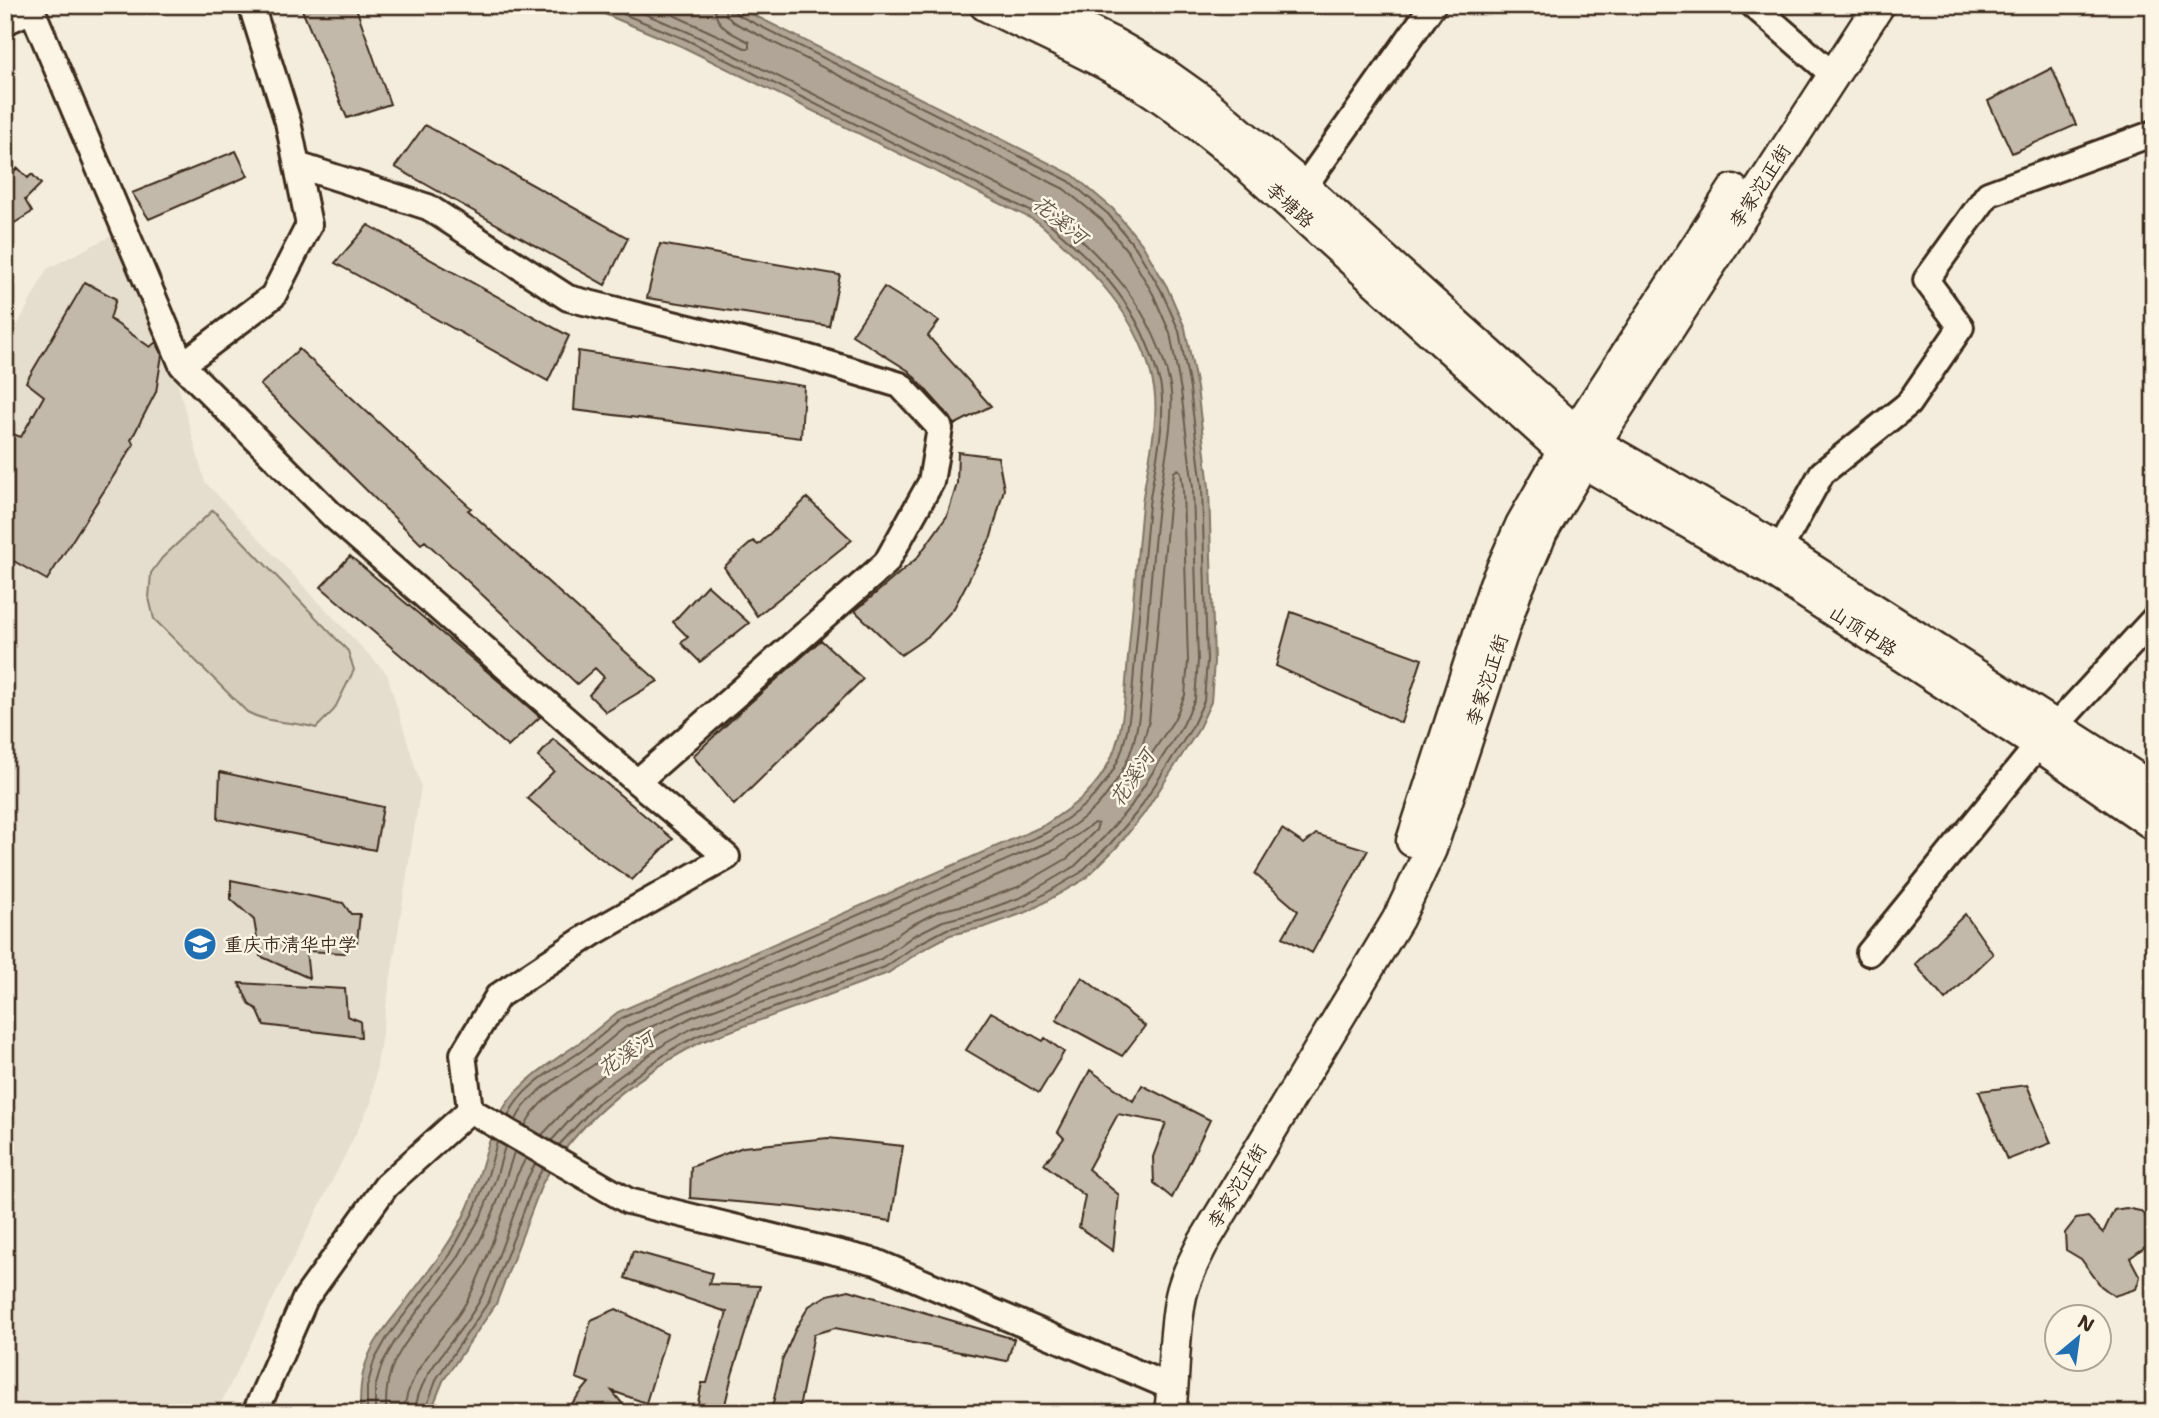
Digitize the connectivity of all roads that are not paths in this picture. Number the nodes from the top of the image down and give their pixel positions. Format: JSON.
{"nodes":[{"id":1,"x":251,"y":5,"type":"edge"},
{"id":2,"x":985,"y":5,"type":"edge"},
{"id":3,"x":1033,"y":5,"type":"edge"},
{"id":4,"x":1433,"y":5,"type":"edge"},
{"id":5,"x":1753,"y":5,"type":"edge"},
{"id":6,"x":1854,"y":5,"type":"edge"},
{"id":7,"x":1879,"y":5,"type":"edge"},
{"id":8,"x":31,"y":8,"type":"edge"},
{"id":9,"x":5,"y":22,"type":"edge"},
{"id":10,"x":1824,"y":68,"type":"junction"},
{"id":11,"x":2154,"y":133,"type":"edge"},
{"id":12,"x":297,"y":165,"type":"junction"},
{"id":13,"x":1304,"y":187,"type":"junction"},
{"id":14,"x":182,"y":365,"type":"junction"},
{"id":15,"x":1579,"y":447,"type":"junction"},
{"id":16,"x":1780,"y":549,"type":"junction"},
{"id":17,"x":2154,"y":619,"type":"edge"},
{"id":18,"x":2047,"y":734,"type":"junction"},
{"id":19,"x":636,"y":782,"type":"junction"},
{"id":20,"x":2154,"y":789,"type":"edge"},
{"id":21,"x":2154,"y":825,"type":"edge"},
{"id":22,"x":1869,"y":953,"type":"dead end"},
{"id":23,"x":470,"y":1110,"type":"junction"},
{"id":24,"x":1166,"y":1394,"type":"edge"},
{"id":25,"x":255,"y":1413,"type":"edge"},
{"id":26,"x":1150,"y":1413,"type":"edge"}],
"edges":[{"from":1,"to":12,"type":"street"},
{"from":2,"to":15,"type":"main road","name":"李塘路"},
{"from":3,"to":13,"type":"main road","name":"李塘路"},
{"from":4,"to":13,"type":"street"},
{"from":5,"to":10,"type":"street"},
{"from":6,"to":10,"type":"main road","name":"李家沱正街"},
{"from":7,"to":10,"type":"main road","name":"李家沱正街"},
{"from":8,"to":9,"type":"street"},
{"from":8,"to":14,"type":"street"},
{"from":10,"to":15,"type":"main road","name":"李家沱正街"},
{"from":11,"to":16,"type":"street"},
{"from":12,"to":14,"type":"street"},
{"from":12,"to":19,"type":"street"},
{"from":13,"to":15,"type":"main road","name":"李塘路"},
{"from":14,"to":19,"type":"street"},
{"from":15,"to":16,"type":"main road","name":"山顶中路"},
{"from":15,"to":18,"type":"main road","name":"山顶中路"},
{"from":15,"to":24,"type":"main road","name":"李家沱正街"},
{"from":16,"to":18,"type":"main road","name":"山顶中路"},
{"from":17,"to":18,"type":"street"},
{"from":18,"to":20,"type":"main road","name":"山顶中路"},
{"from":18,"to":21,"type":"main road","name":"山顶中路"},
{"from":18,"to":22,"type":"street"},
{"from":19,"to":23,"type":"street"},
{"from":23,"to":24,"type":"street"},
{"from":23,"to":25,"type":"street"},
{"from":24,"to":26,"type":"main road","name":"李家沱正街"}]}
